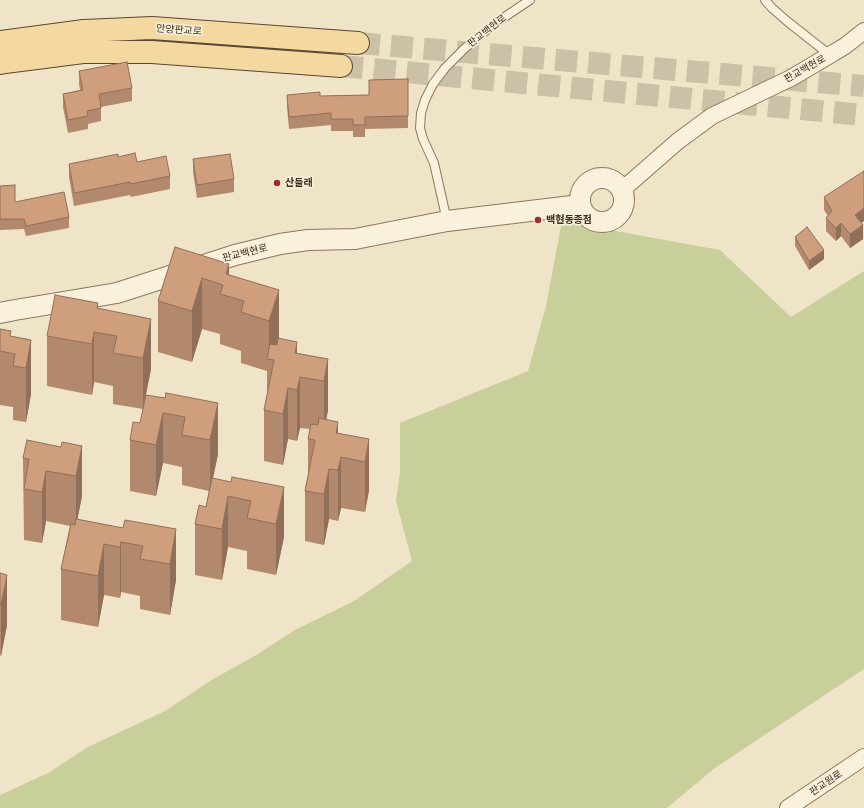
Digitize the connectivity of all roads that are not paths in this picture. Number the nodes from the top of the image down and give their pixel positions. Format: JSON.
{"nodes":[{"id":1,"x":530,"y":0,"type":"edge"},
{"id":2,"x":765,"y":0,"type":"edge"},
{"id":3,"x":864,"y":31,"type":"edge"},
{"id":4,"x":0,"y":42,"type":"edge"},
{"id":5,"x":358,"y":43,"type":"tunnel mouth"},
{"id":6,"x":830,"y":55,"type":"junction"},
{"id":7,"x":0,"y":63,"type":"edge"},
{"id":8,"x":341,"y":66,"type":"tunnel mouth"},
{"id":9,"x":622,"y":190,"type":"junction"},
{"id":10,"x":580,"y":205,"type":"junction"},
{"id":11,"x":447,"y":221,"type":"junction"},
{"id":12,"x":0,"y":313,"type":"edge"},
{"id":13,"x":864,"y":757,"type":"edge"},
{"id":14,"x":797,"y":806,"type":"edge"}],
"edges":[{"from":1,"to":11,"type":"lane","name":"판교백현로"},
{"from":2,"to":6,"type":"lane","name":"판교백현로"},
{"from":3,"to":6,"type":"street","name":"판교백현로"},
{"from":4,"to":5,"type":"main road","name":"안양판교로"},
{"from":6,"to":9,"type":"street","name":"판교백현로"},
{"from":7,"to":8,"type":"main road"},
{"from":9,"to":10,"type":"street"},
{"from":9,"to":10,"type":"street"},
{"from":10,"to":11,"type":"street","name":"판교백현로"},
{"from":11,"to":12,"type":"street","name":"판교백현로"},
{"from":13,"to":14,"type":"street","name":"판교원로"}]}
